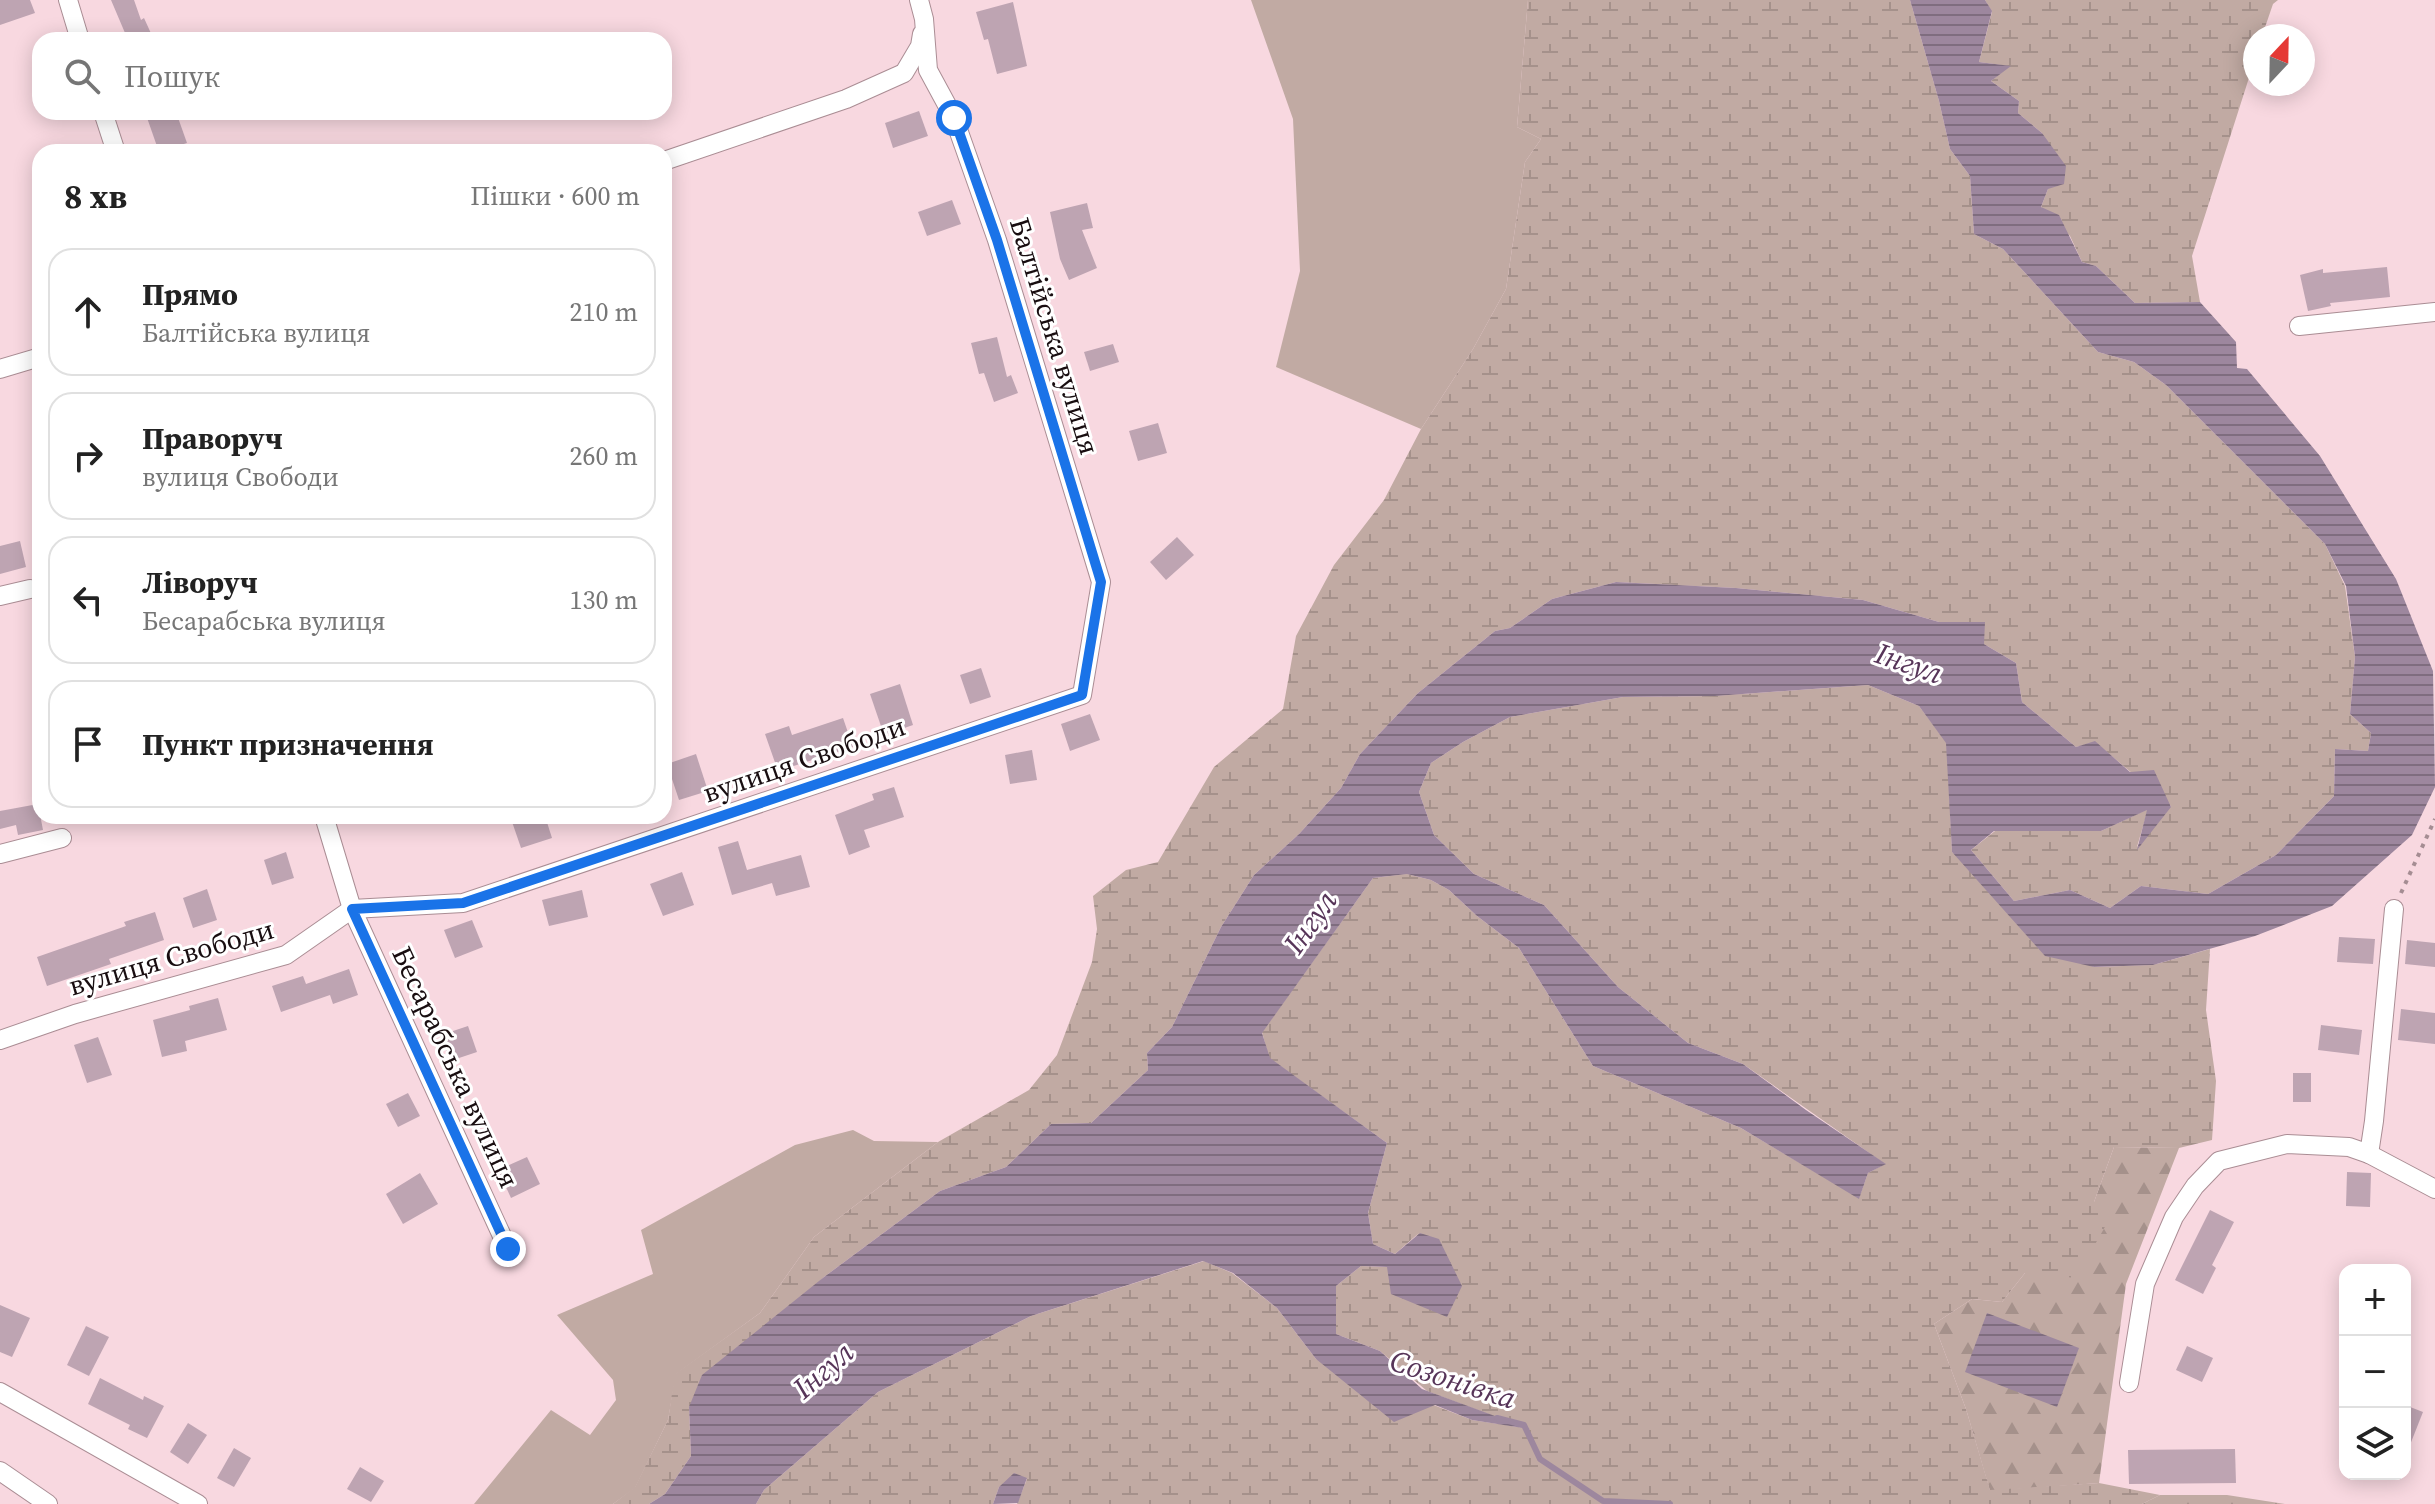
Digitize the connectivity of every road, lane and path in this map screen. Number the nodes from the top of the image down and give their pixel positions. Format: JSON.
{"nodes":[{"id":1,"x":68,"y":0,"type":"edge"},
{"id":2,"x":919,"y":0,"type":"edge"},
{"id":3,"x":924,"y":19,"type":"junction"},
{"id":4,"x":78,"y":32,"type":"edge"},
{"id":5,"x":106,"y":120,"type":"edge"},
{"id":6,"x":113,"y":144,"type":"edge"},
{"id":7,"x":672,"y":158,"type":"edge"},
{"id":8,"x":2435,"y":312,"type":"edge"},
{"id":9,"x":2299,"y":326,"type":"dead end"},
{"id":10,"x":32,"y":359,"type":"edge"},
{"id":11,"x":0,"y":369,"type":"edge"},
{"id":12,"x":30,"y":589,"type":"dead end"},
{"id":13,"x":0,"y":596,"type":"edge"},
{"id":14,"x":1082,"y":695,"type":"joint"},
{"id":15,"x":2435,"y":819,"type":"edge"},
{"id":16,"x":326,"y":824,"type":"edge"},
{"id":17,"x":62,"y":838,"type":"dead end"},
{"id":18,"x":0,"y":854,"type":"edge"},
{"id":19,"x":352,"y":909,"type":"junction"},
{"id":20,"x":2394,"y":909,"type":"joint"},
{"id":21,"x":0,"y":1040,"type":"edge"},
{"id":22,"x":2369,"y":1154,"type":"junction"},
{"id":23,"x":2435,"y":1189,"type":"edge"},
{"id":24,"x":508,"y":1249,"type":"dead end"},
{"id":25,"x":2129,"y":1383,"type":"dead end"},
{"id":26,"x":0,"y":1392,"type":"edge"},
{"id":27,"x":0,"y":1471,"type":"edge"},
{"id":28,"x":48,"y":1504,"type":"edge"},
{"id":29,"x":198,"y":1504,"type":"edge"}],
"edges":[{"from":1,"to":4,"type":"street"},
{"from":2,"to":3,"type":"street","name":"Балтійська вулиця"},
{"from":3,"to":7,"type":"street"},
{"from":3,"to":14,"type":"street","name":"Балтійська вулиця"},
{"from":5,"to":6,"type":"street"},
{"from":8,"to":9,"type":"street"},
{"from":10,"to":11,"type":"street"},
{"from":12,"to":13,"type":"street"},
{"from":14,"to":19,"type":"street","name":"вулиця Свободи"},
{"from":15,"to":20,"type":"path"},
{"from":16,"to":19,"type":"street","name":"Бесарабська вулиця"},
{"from":17,"to":18,"type":"street"},
{"from":19,"to":21,"type":"street","name":"вулиця Свободи"},
{"from":19,"to":24,"type":"street","name":"Бесарабська вулиця"},
{"from":20,"to":22,"type":"street"},
{"from":22,"to":23,"type":"street"},
{"from":22,"to":25,"type":"street"},
{"from":26,"to":29,"type":"street"},
{"from":27,"to":28,"type":"street"}]}
